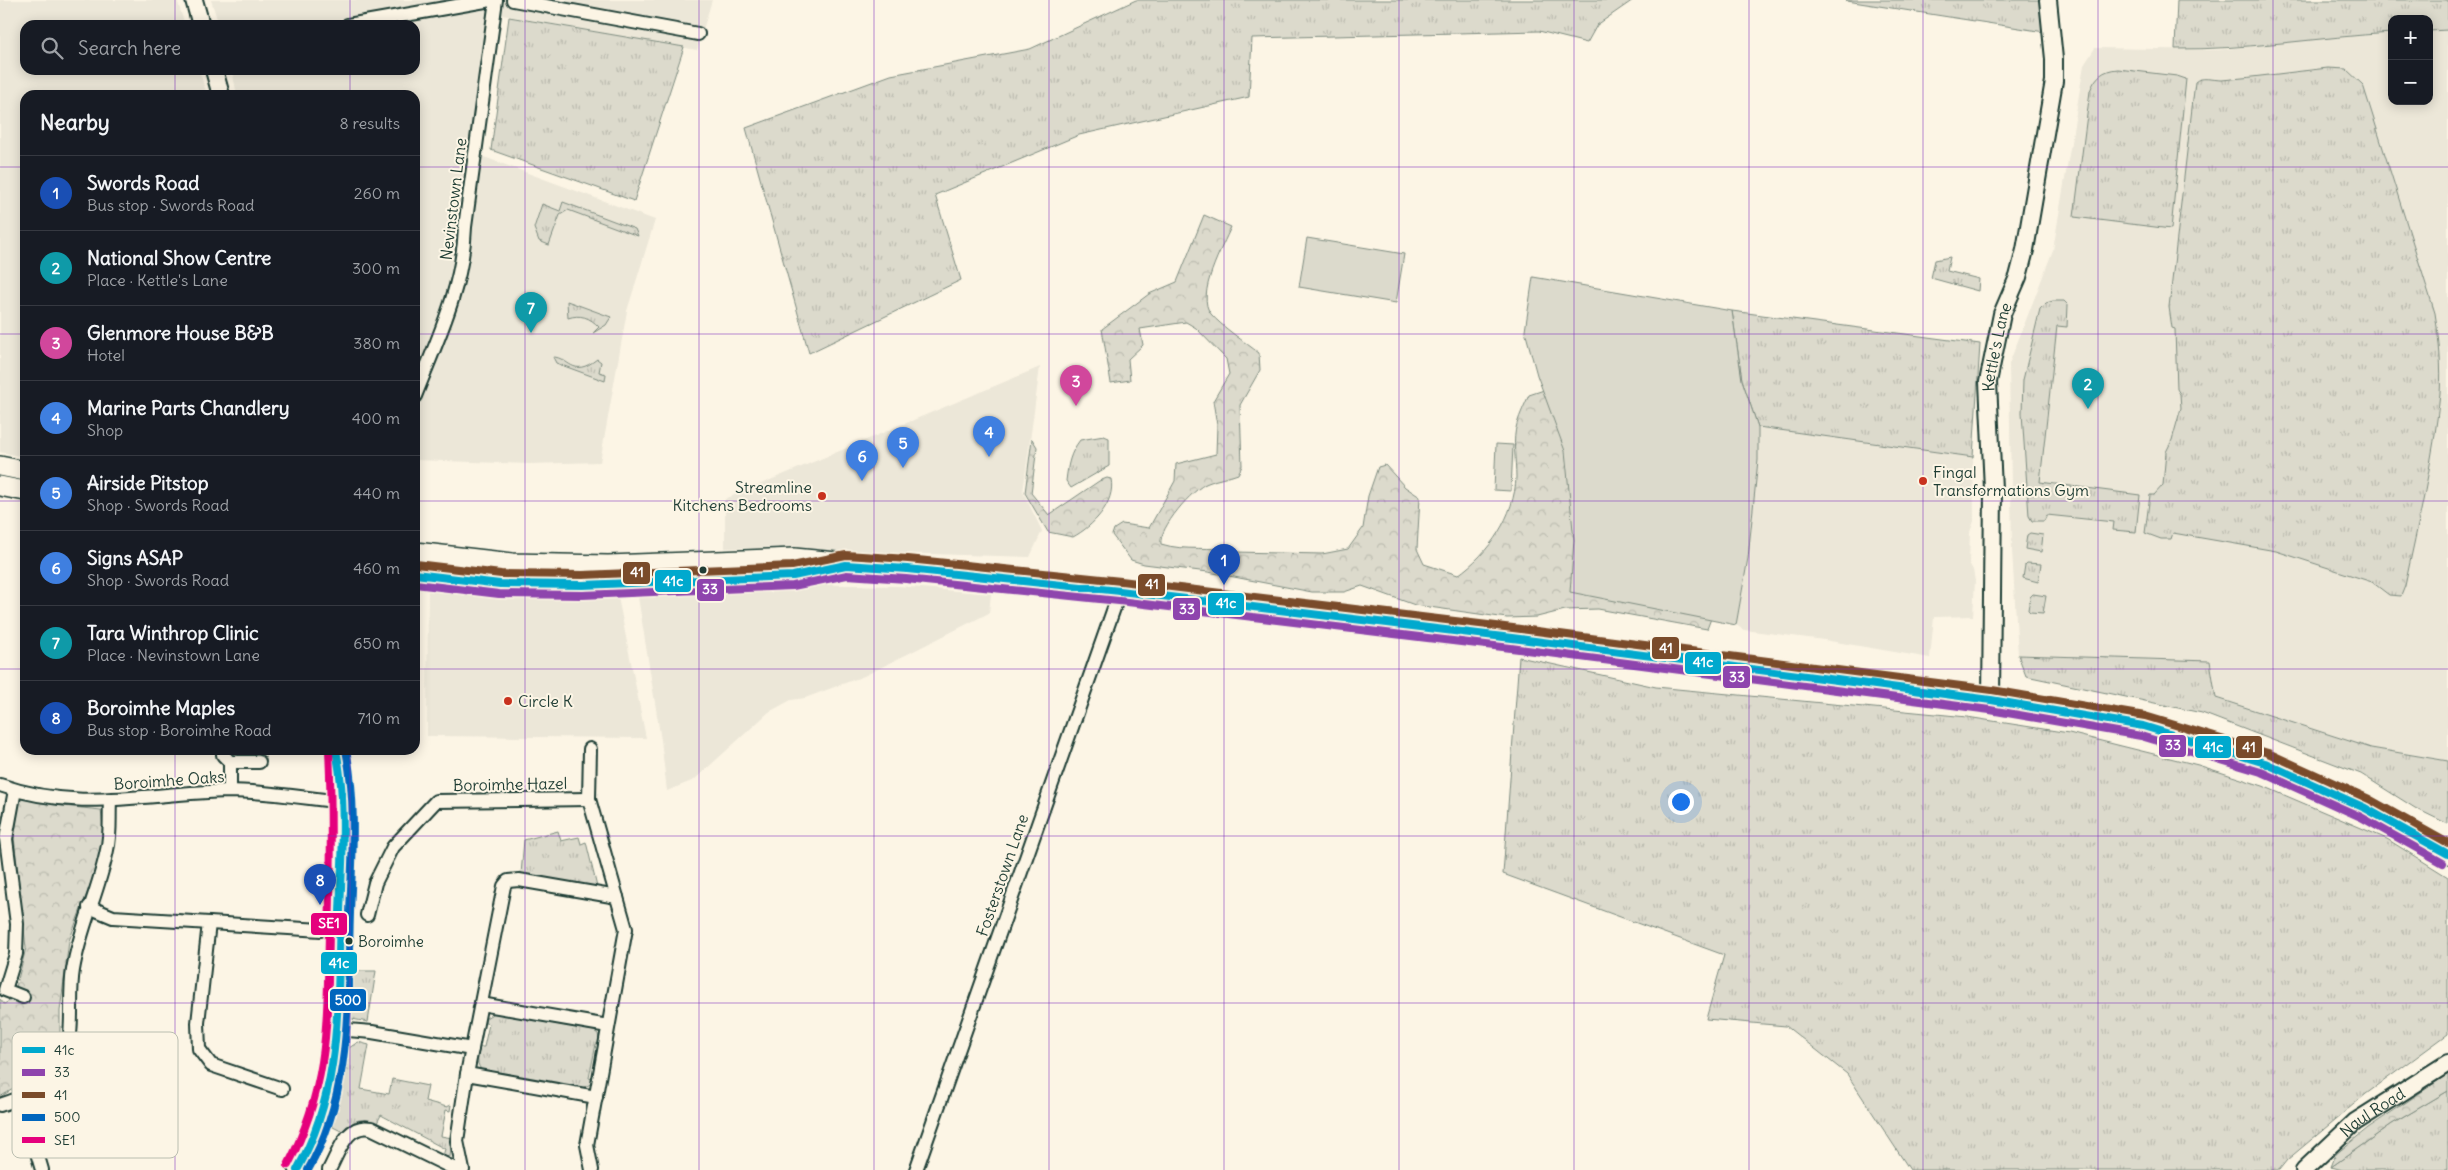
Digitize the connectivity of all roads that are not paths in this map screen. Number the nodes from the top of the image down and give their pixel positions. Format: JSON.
{"nodes":[{"id":1,"x":194,"y":0,"type":"edge"},
{"id":2,"x":491,"y":0,"type":"edge"},
{"id":3,"x":496,"y":0,"type":"edge"},
{"id":4,"x":513,"y":0,"type":"edge"},
{"id":5,"x":2048,"y":0,"type":"edge"},
{"id":6,"x":200,"y":20,"type":"edge"},
{"id":7,"x":377,"y":20,"type":"edge"},
{"id":8,"x":698,"y":34,"type":"dead end"},
{"id":9,"x":215,"y":75,"type":"edge"},
{"id":10,"x":220,"y":90,"type":"edge"},
{"id":11,"x":420,"y":383,"type":"edge"},
{"id":12,"x":0,"y":466,"type":"edge"},
{"id":13,"x":20,"y":470,"type":"edge"},
{"id":14,"x":0,"y":486,"type":"edge"},
{"id":15,"x":20,"y":490,"type":"edge"},
{"id":16,"x":420,"y":553,"type":"edge"},
{"id":17,"x":846,"y":565,"type":"junction"},
{"id":18,"x":420,"y":575,"type":"edge"},
{"id":19,"x":1120,"y":591,"type":"junction"},
{"id":20,"x":1991,"y":700,"type":"junction"},
{"id":21,"x":590,"y":749,"type":"dead end"},
{"id":22,"x":223,"y":755,"type":"edge"},
{"id":23,"x":338,"y":755,"type":"edge"},
{"id":24,"x":230,"y":762,"type":"junction"},
{"id":25,"x":259,"y":762,"type":"dead end"},
{"id":26,"x":0,"y":785,"type":"edge"},
{"id":27,"x":15,"y":790,"type":"junction"},
{"id":28,"x":230,"y":791,"type":"junction"},
{"id":29,"x":589,"y":799,"type":"junction"},
{"id":30,"x":110,"y":801,"type":"junction"},
{"id":31,"x":342,"y":802,"type":"junction"},
{"id":32,"x":2448,"y":854,"type":"edge"},
{"id":33,"x":616,"y":897,"type":"junction"},
{"id":34,"x":89,"y":907,"type":"junction"},
{"id":35,"x":367,"y":915,"type":"dead end"},
{"id":36,"x":209,"y":923,"type":"junction"},
{"id":37,"x":321,"y":930,"type":"dead end"},
{"id":38,"x":23,"y":997,"type":"dead end"},
{"id":39,"x":481,"y":1004,"type":"junction"},
{"id":40,"x":608,"y":1026,"type":"junction"},
{"id":41,"x":336,"y":1029,"type":"junction"},
{"id":42,"x":70,"y":1032,"type":"edge"},
{"id":43,"x":472,"y":1049,"type":"junction"},
{"id":44,"x":2448,"y":1063,"type":"edge"},
{"id":45,"x":467,"y":1074,"type":"junction"},
{"id":46,"x":282,"y":1089,"type":"dead end"},
{"id":47,"x":596,"y":1096,"type":"junction"},
{"id":48,"x":38,"y":1158,"type":"edge"},
{"id":49,"x":42,"y":1170,"type":"edge"},
{"id":50,"x":297,"y":1170,"type":"edge"},
{"id":51,"x":329,"y":1170,"type":"edge"},
{"id":52,"x":457,"y":1170,"type":"edge"},
{"id":53,"x":462,"y":1170,"type":"edge"},
{"id":54,"x":592,"y":1170,"type":"edge"},
{"id":55,"x":916,"y":1170,"type":"edge"},
{"id":56,"x":2304,"y":1170,"type":"edge"}],
"edges":[{"from":1,"to":6,"type":"street"},
{"from":2,"to":7,"type":"street"},
{"from":3,"to":11,"type":"street","name":"Nevinstown Lane"},
{"from":4,"to":8,"type":"street"},
{"from":5,"to":20,"type":"street","name":"Kettle's Lane"},
{"from":9,"to":10,"type":"street"},
{"from":12,"to":13,"type":"main road"},
{"from":14,"to":15,"type":"main road"},
{"from":16,"to":17,"type":"main road"},
{"from":17,"to":18,"type":"main road"},
{"from":17,"to":19,"type":"main road"},
{"from":19,"to":20,"type":"main road"},
{"from":19,"to":55,"type":"street","name":"Fosterstown Lane"},
{"from":20,"to":32,"type":"main road"},
{"from":21,"to":29,"type":"street"},
{"from":22,"to":24,"type":"street"},
{"from":23,"to":31,"type":"street"},
{"from":24,"to":25,"type":"street"},
{"from":24,"to":28,"type":"street"},
{"from":26,"to":27,"type":"street","name":"Boroimhe Oaks"},
{"from":27,"to":30,"type":"street","name":"Boroimhe Oaks"},
{"from":27,"to":38,"type":"street"},
{"from":28,"to":30,"type":"street","name":"Boroimhe Oaks"},
{"from":28,"to":31,"type":"street","name":"Boroimhe Oaks"},
{"from":29,"to":33,"type":"street","name":"Boroimhe Hazel"},
{"from":29,"to":35,"type":"street","name":"Boroimhe Hazel"},
{"from":30,"to":34,"type":"street"},
{"from":31,"to":41,"type":"street"},
{"from":33,"to":39,"type":"street"},
{"from":33,"to":40,"type":"street","name":"Boroimhe Hazel"},
{"from":34,"to":36,"type":"street"},
{"from":34,"to":42,"type":"street"},
{"from":36,"to":37,"type":"street"},
{"from":36,"to":46,"type":"street"},
{"from":39,"to":40,"type":"street"},
{"from":39,"to":43,"type":"street"},
{"from":40,"to":47,"type":"street","name":"Boroimhe Hazel"},
{"from":41,"to":43,"type":"street"},
{"from":41,"to":50,"type":"street"},
{"from":43,"to":45,"type":"street"},
{"from":44,"to":56,"type":"street","name":"Naul Road"},
{"from":45,"to":47,"type":"street"},
{"from":45,"to":53,"type":"street"},
{"from":47,"to":54,"type":"street","name":"Boroimhe Hazel"},
{"from":48,"to":49,"type":"street"},
{"from":51,"to":52,"type":"street"}]}
